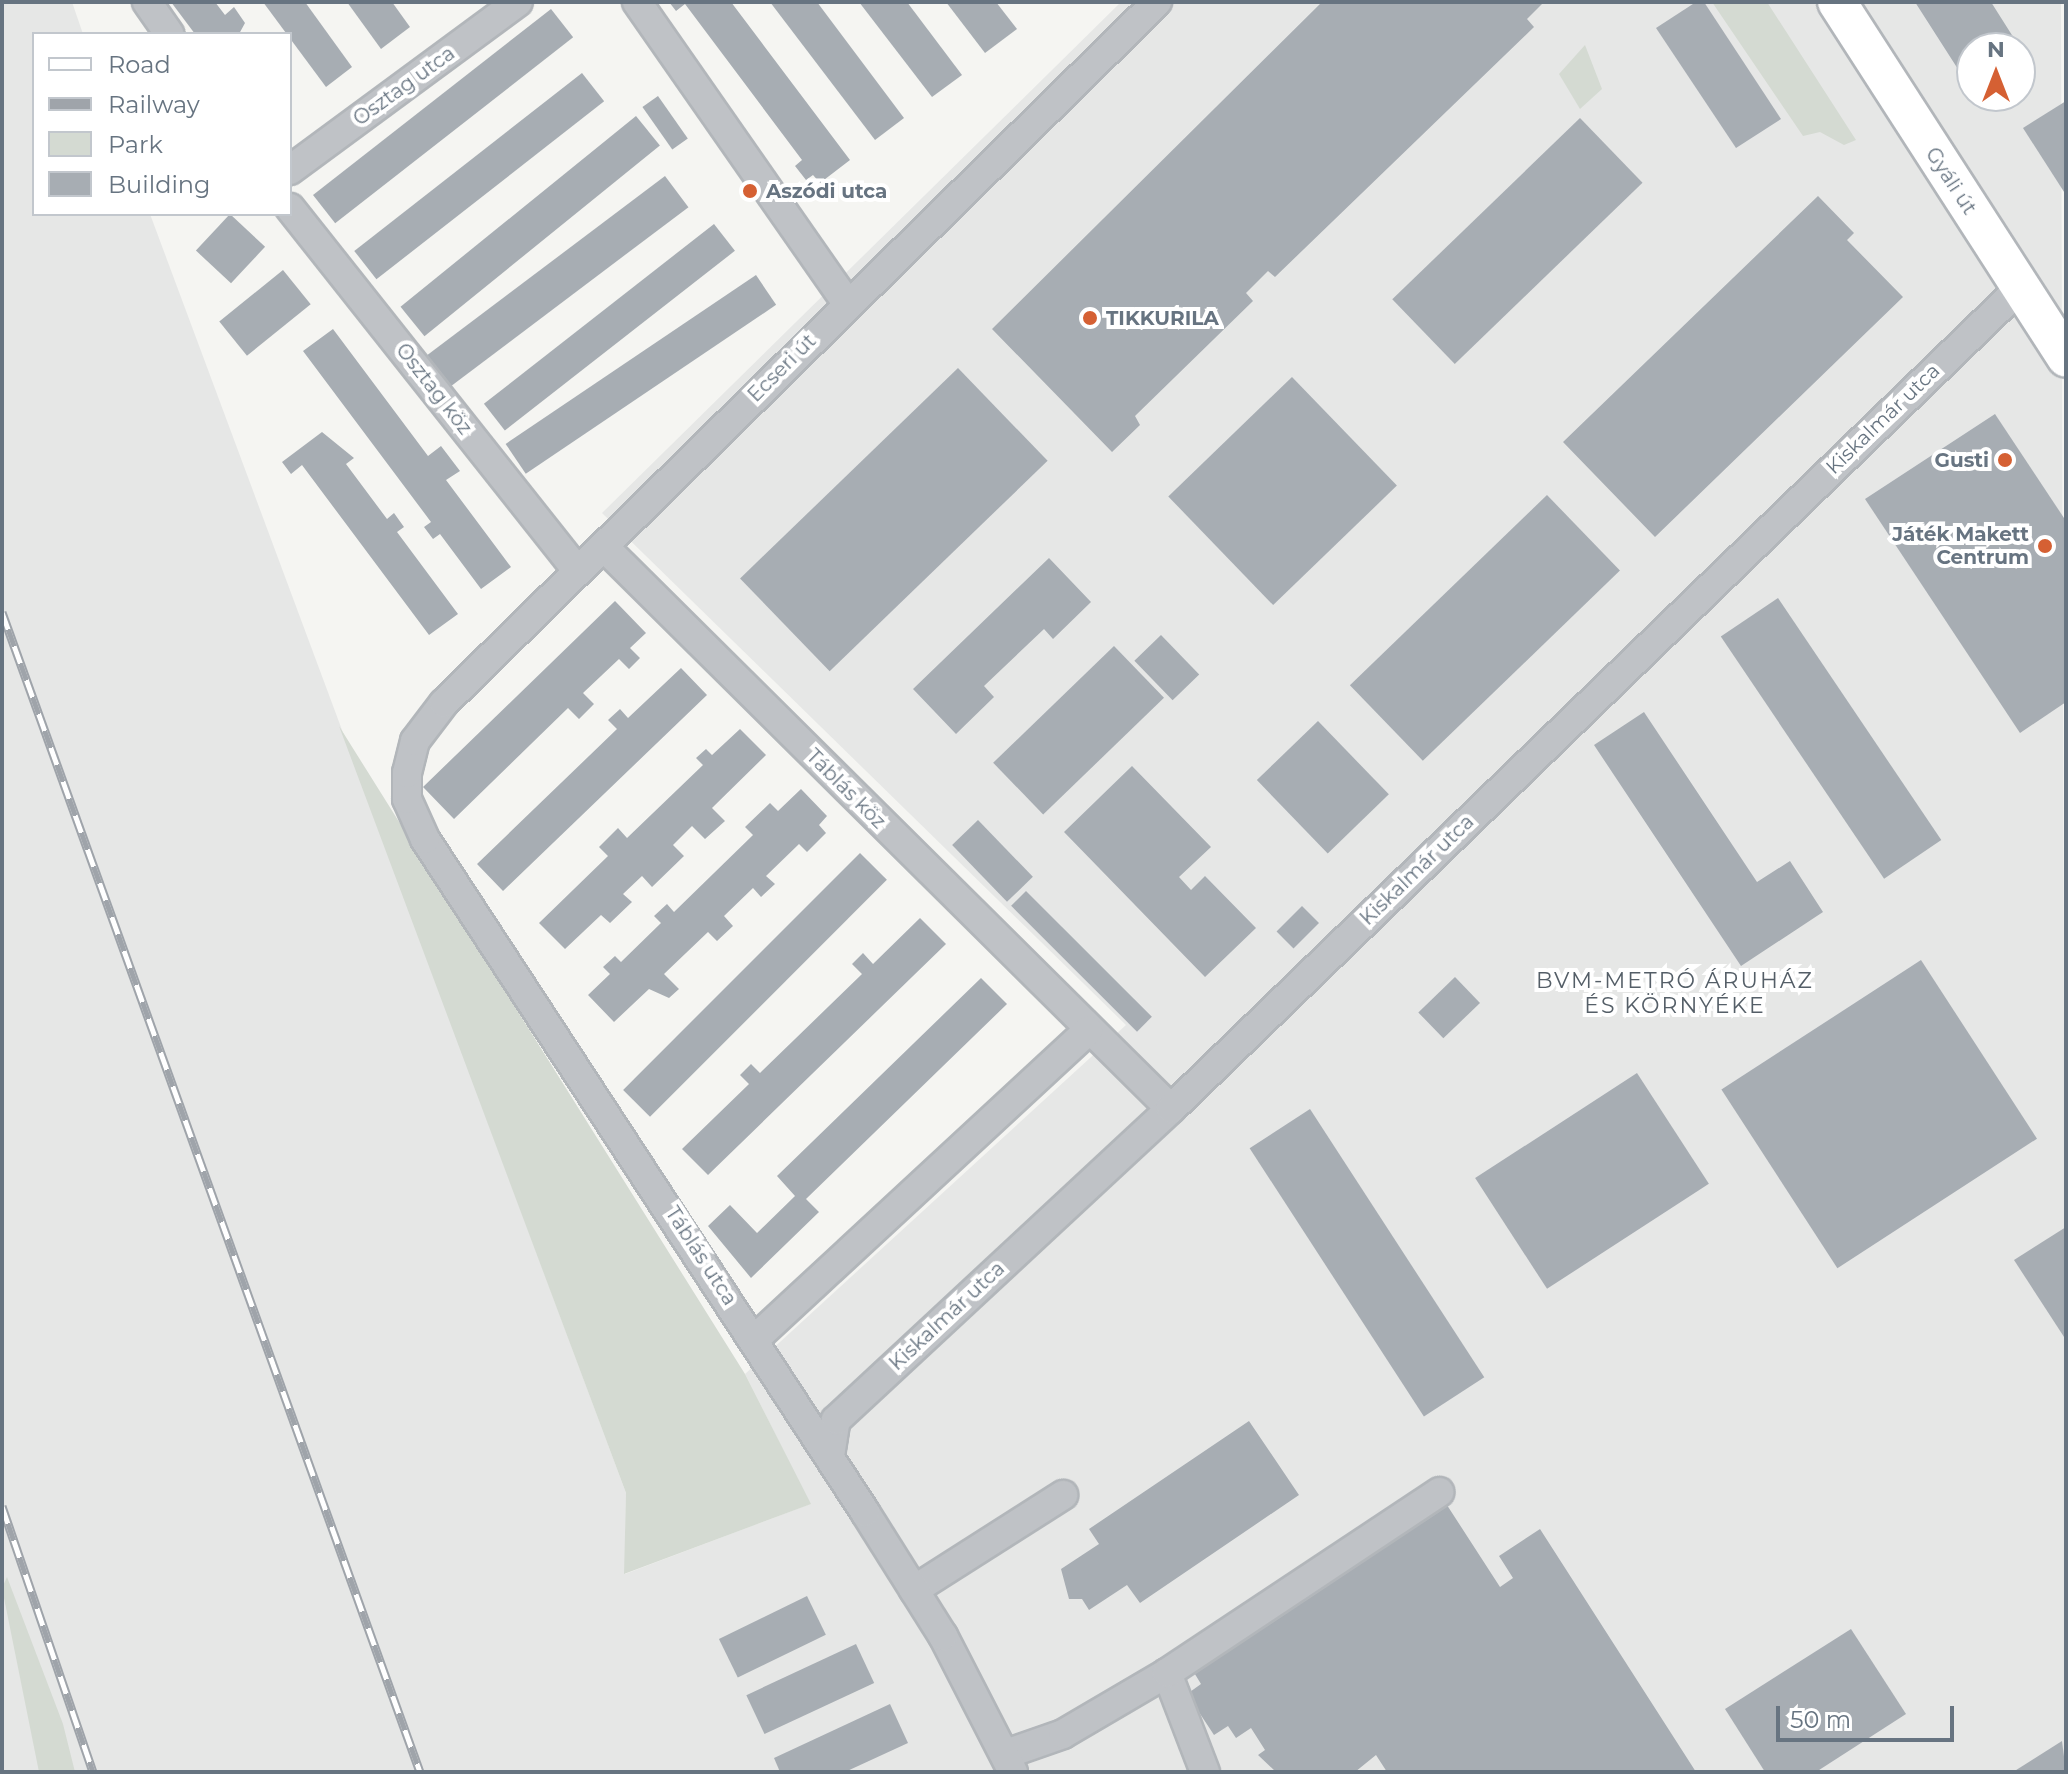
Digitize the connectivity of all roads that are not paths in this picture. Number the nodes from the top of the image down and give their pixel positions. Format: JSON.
{"nodes":[{"id":1,"x":147,"y":2,"type":"edge"},
{"id":2,"x":518,"y":2,"type":"edge"},
{"id":3,"x":637,"y":2,"type":"edge"},
{"id":4,"x":1157,"y":2,"type":"edge"},
{"id":5,"x":1837,"y":2,"type":"edge"},
{"id":6,"x":168,"y":32,"type":"edge"},
{"id":7,"x":292,"y":169,"type":"edge"},
{"id":8,"x":292,"y":211,"type":"edge"},
{"id":9,"x":2020,"y":288,"type":"junction"},
{"id":10,"x":847,"y":303,"type":"junction"},
{"id":11,"x":2066,"y":358,"type":"edge"},
{"id":12,"x":604,"y":547,"type":"junction"},
{"id":13,"x":578,"y":571,"type":"junction"},
{"id":14,"x":415,"y":741,"type":"joint"},
{"id":15,"x":1088,"y":1031,"type":"junction"},
{"id":16,"x":1171,"y":1109,"type":"junction"},
{"id":17,"x":755,"y":1339,"type":"junction"},
{"id":18,"x":830,"y":1456,"type":"junction"},
{"id":19,"x":1439,"y":1492,"type":"dead end"},
{"id":20,"x":1063,"y":1495,"type":"dead end"},
{"id":21,"x":914,"y":1590,"type":"junction"},
{"id":22,"x":1167,"y":1673,"type":"junction"},
{"id":23,"x":1010,"y":1763,"type":"edge"},
{"id":24,"x":1205,"y":1772,"type":"edge"}],
"edges":[{"from":1,"to":6,"type":"street"},
{"from":2,"to":7,"type":"street","name":"Osztag utca"},
{"from":3,"to":10,"type":"street"},
{"from":4,"to":10,"type":"street","name":"Ecseri út"},
{"from":5,"to":9,"type":"street","name":"Gyáli út"},
{"from":8,"to":13,"type":"street","name":"Osztag köz"},
{"from":9,"to":11,"type":"street","name":"Gyáli út"},
{"from":9,"to":16,"type":"street","name":"Kiskalmár utca"},
{"from":10,"to":12,"type":"street","name":"Ecseri út"},
{"from":12,"to":13,"type":"street","name":"Ecseri út"},
{"from":12,"to":15,"type":"street","name":"Táblás köz"},
{"from":13,"to":14,"type":"street","name":"Ecseri út"},
{"from":14,"to":17,"type":"street","name":"Táblás utca"},
{"from":15,"to":16,"type":"street","name":"Táblás köz"},
{"from":15,"to":17,"type":"street"},
{"from":16,"to":18,"type":"street","name":"Kiskalmár utca"},
{"from":17,"to":18,"type":"street","name":"Táblás utca"},
{"from":18,"to":21,"type":"street","name":"Táblás utca"},
{"from":19,"to":22,"type":"street"},
{"from":20,"to":21,"type":"street"},
{"from":21,"to":23,"type":"street","name":"Táblás utca"},
{"from":22,"to":23,"type":"street"},
{"from":22,"to":24,"type":"street"}]}
